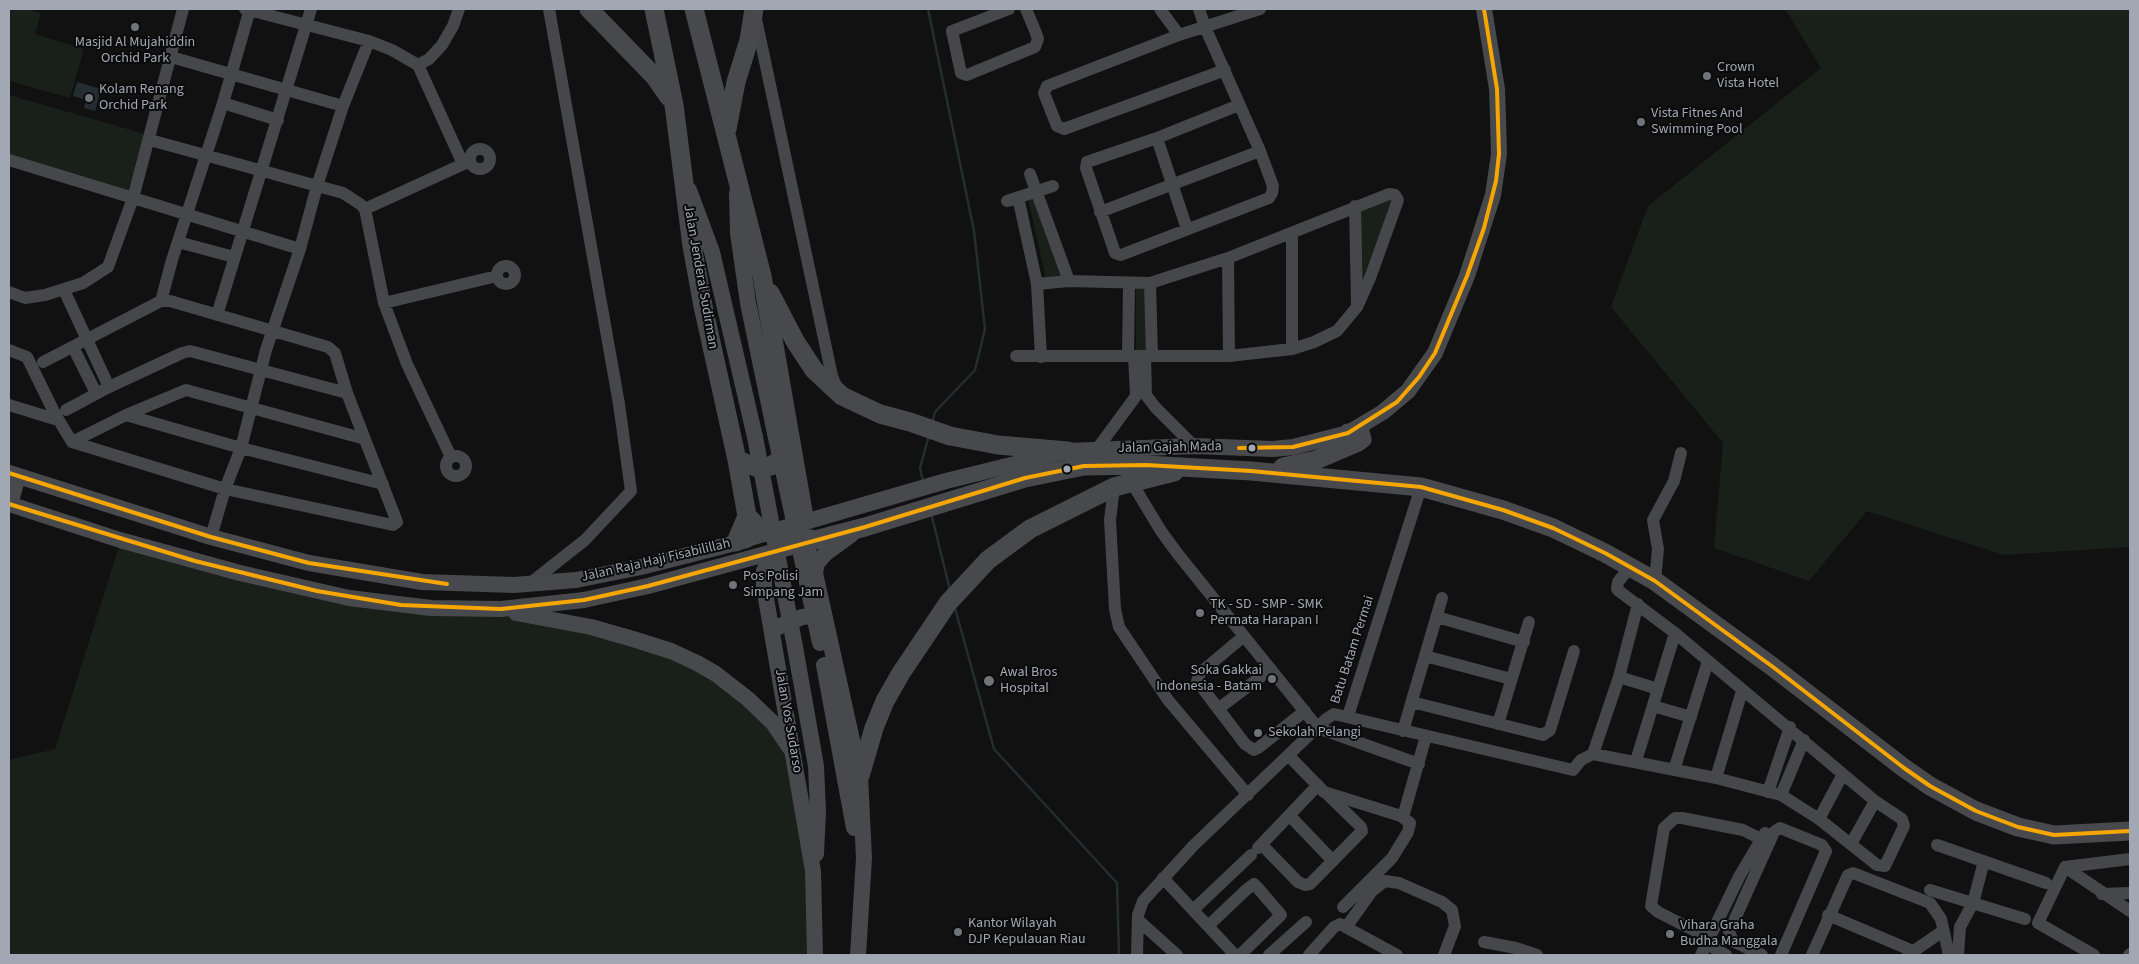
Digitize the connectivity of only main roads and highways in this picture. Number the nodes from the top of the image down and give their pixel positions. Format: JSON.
{"nodes":[{"id":1,"x":589,"y":9,"type":"edge"},
{"id":2,"x":654,"y":9,"type":"edge"},
{"id":3,"x":694,"y":9,"type":"edge"},
{"id":4,"x":754,"y":9,"type":"edge"},
{"id":5,"x":1484,"y":9,"type":"edge"},
{"id":6,"x":674,"y":105,"type":"junction"},
{"id":7,"x":726,"y":136,"type":"junction"},
{"id":8,"x":683,"y":174,"type":"junction"},
{"id":9,"x":737,"y":178,"type":"junction"},
{"id":10,"x":762,"y":276,"type":"junction"},
{"id":11,"x":1348,"y":433,"type":"junction"},
{"id":12,"x":790,"y":446,"type":"junction"},
{"id":13,"x":1068,"y":451,"type":"junction"},
{"id":14,"x":737,"y":460,"type":"junction"},
{"id":15,"x":1205,"y":468,"type":"junction"},
{"id":16,"x":1023,"y":470,"type":"junction"},
{"id":17,"x":1251,"y":470,"type":"junction"},
{"id":18,"x":13,"y":475,"type":"edge"},
{"id":19,"x":9,"y":504,"type":"edge"},
{"id":20,"x":747,"y":516,"type":"junction"},
{"id":21,"x":865,"y":527,"type":"junction"},
{"id":22,"x":780,"y":541,"type":"junction"},
{"id":23,"x":736,"y":542,"type":"junction"},
{"id":24,"x":814,"y":573,"type":"junction"},
{"id":25,"x":501,"y":609,"type":"junction"},
{"id":26,"x":825,"y":622,"type":"junction"},
{"id":27,"x":772,"y":631,"type":"junction"},
{"id":28,"x":794,"y":754,"type":"junction"},
{"id":29,"x":860,"y":776,"type":"junction"},
{"id":30,"x":2130,"y":830,"type":"edge"},
{"id":31,"x":864,"y":853,"type":"junction"},
{"id":32,"x":813,"y":871,"type":"junction"},
{"id":33,"x":815,"y":955,"type":"edge"},
{"id":34,"x":858,"y":955,"type":"edge"}],
"edges":[{"from":1,"to":6,"type":"highway"},
{"from":2,"to":6,"type":"highway","name":"Jalan Jenderal Sudirman"},
{"from":3,"to":7,"type":"highway"},
{"from":4,"to":7,"type":"highway"},
{"from":5,"to":11,"type":"main road","name":"Jalan Gajah Mada"},
{"from":6,"to":8,"type":"highway","name":"Jalan Jenderal Sudirman"},
{"from":7,"to":9,"type":"highway"},
{"from":8,"to":14,"type":"highway","name":"Jalan Jenderal Sudirman"},
{"from":8,"to":32,"type":"main road","bridge":true},
{"from":9,"to":10,"type":"highway"},
{"from":9,"to":31,"type":"main road","bridge":true},
{"from":10,"to":12,"type":"highway"},
{"from":10,"to":13,"type":"highway"},
{"from":11,"to":13,"type":"main road","name":"Jalan Gajah Mada"},
{"from":11,"to":17,"type":"highway"},
{"from":12,"to":14,"type":"highway"},
{"from":12,"to":22,"type":"highway"},
{"from":13,"to":16,"type":"main road","name":"Jalan Gajah Mada"},
{"from":14,"to":20,"type":"highway","name":"Jalan Jenderal Sudirman"},
{"from":15,"to":16,"type":"highway","name":"Jalan Gajah Mada"},
{"from":15,"to":17,"type":"highway","name":"Jalan Gajah Mada"},
{"from":15,"to":29,"type":"highway"},
{"from":16,"to":21,"type":"highway","name":"Jalan Gajah Mada"},
{"from":16,"to":22,"type":"main road","name":"Jalan Gajah Mada"},
{"from":17,"to":30,"type":"highway","name":"Jalan Gajah Mada"},
{"from":18,"to":19,"type":"main road"},
{"from":18,"to":23,"type":"main road","name":"Jalan Raja Haji Fisabilillah"},
{"from":19,"to":25,"type":"main road","name":"Jalan Raja Haji Fisabilillah"},
{"from":20,"to":22,"type":"highway"},
{"from":20,"to":23,"type":"highway"},
{"from":21,"to":22,"type":"highway","name":"Jalan Gajah Mada"},
{"from":21,"to":24,"type":"main road"},
{"from":22,"to":23,"type":"main road","name":"Jalan Raja Haji Fisabilillah"},
{"from":22,"to":24,"type":"main road"},
{"from":22,"to":25,"type":"main road","name":"Jalan Raja Haji Fisabilillah"},
{"from":22,"to":27,"type":"main road","name":"Jalan Yos Sudarso"},
{"from":24,"to":26,"type":"main road"},
{"from":25,"to":28,"type":"main road"},
{"from":26,"to":27,"type":"main road"},
{"from":26,"to":29,"type":"main road"},
{"from":27,"to":28,"type":"main road","name":"Jalan Yos Sudarso"},
{"from":28,"to":32,"type":"main road","name":"Jalan Yos Sudarso"},
{"from":29,"to":31,"type":"main road"},
{"from":31,"to":34,"type":"main road"},
{"from":32,"to":33,"type":"main road","name":"Jalan Yos Sudarso"}]}
